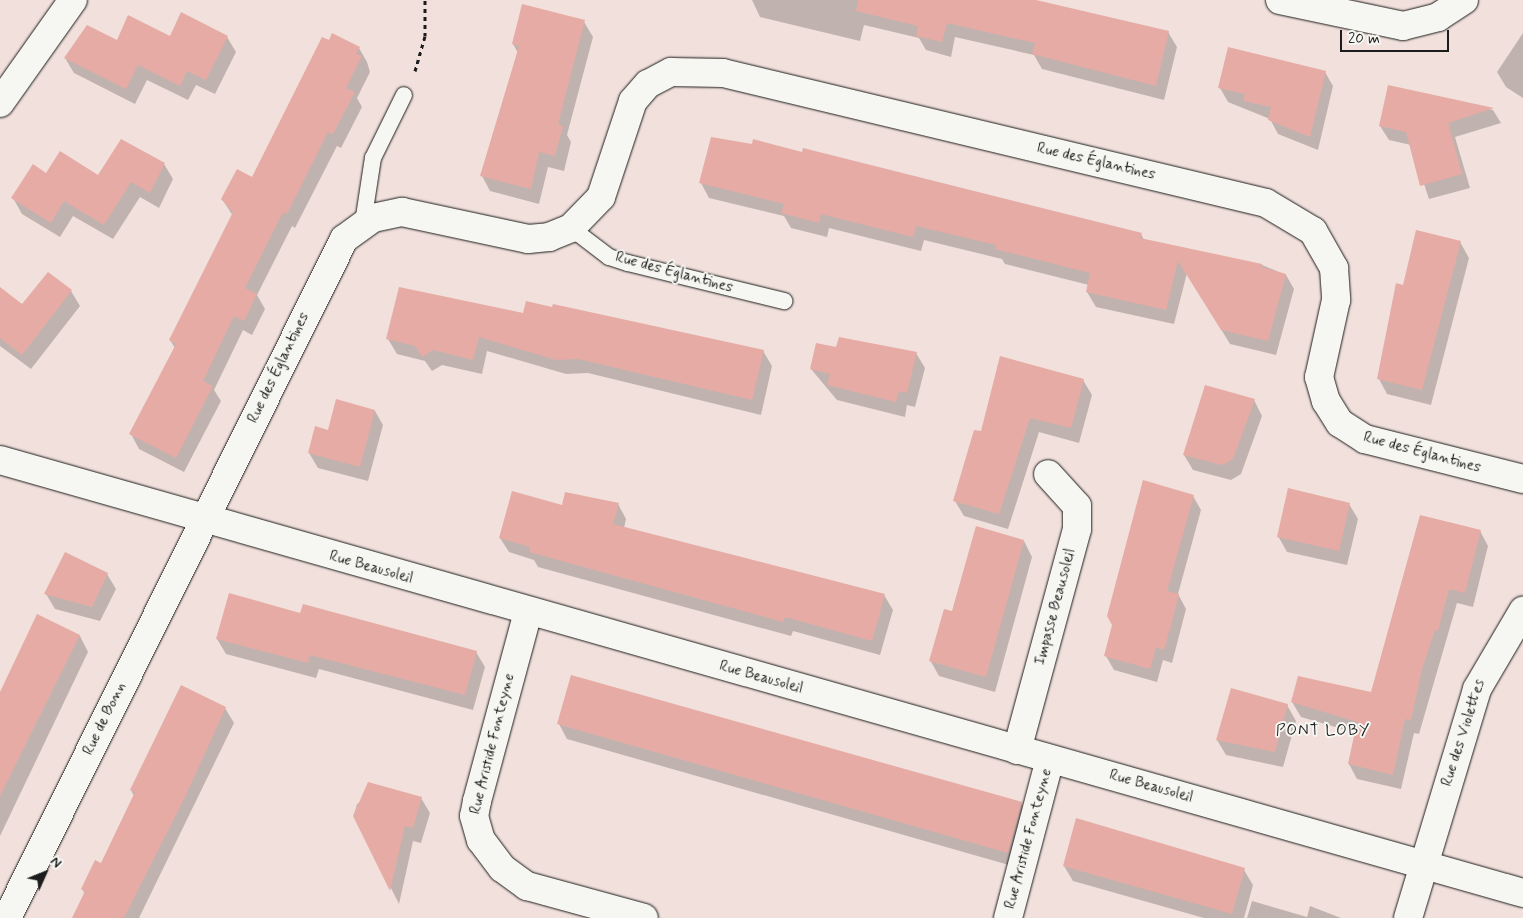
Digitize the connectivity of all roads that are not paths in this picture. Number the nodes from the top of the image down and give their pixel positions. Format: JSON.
{"nodes":[{"id":1,"x":73,"y":0,"type":"edge"},
{"id":2,"x":1280,"y":0,"type":"edge"},
{"id":3,"x":1464,"y":0,"type":"edge"},
{"id":4,"x":8,"y":73,"type":"edge"},
{"id":5,"x":404,"y":95,"type":"road end"},
{"id":6,"x":0,"y":102,"type":"edge"},
{"id":7,"x":363,"y":223,"type":"junction"},
{"id":8,"x":572,"y":228,"type":"junction"},
{"id":9,"x":784,"y":301,"type":"dead end"},
{"id":10,"x":0,"y":460,"type":"edge"},
{"id":11,"x":1048,"y":474,"type":"dead end"},
{"id":12,"x":1523,"y":479,"type":"edge"},
{"id":13,"x":203,"y":520,"type":"junction"},
{"id":14,"x":1523,"y":611,"type":"edge"},
{"id":15,"x":528,"y":612,"type":"junction"},
{"id":16,"x":1017,"y":750,"type":"junction"},
{"id":17,"x":1050,"y":759,"type":"junction"},
{"id":18,"x":1424,"y":864,"type":"junction"},
{"id":19,"x":1523,"y":893,"type":"edge"},
{"id":20,"x":7,"y":918,"type":"edge"},
{"id":21,"x":644,"y":918,"type":"edge"},
{"id":22,"x":1008,"y":918,"type":"edge"},
{"id":23,"x":1408,"y":918,"type":"edge"}],
"edges":[{"from":1,"to":4,"type":"street"},
{"from":2,"to":3,"type":"street"},
{"from":4,"to":6,"type":"street"},
{"from":5,"to":7,"type":"lane"},
{"from":7,"to":8,"type":"street","name":"Rue des Églantines"},
{"from":7,"to":13,"type":"street","name":"Rue des Églantines"},
{"from":8,"to":9,"type":"lane","name":"Rue des Églantines"},
{"from":8,"to":12,"type":"street","name":"Rue des Églantines"},
{"from":10,"to":13,"type":"street","name":"Rue Beausoleil"},
{"from":11,"to":16,"type":"street","name":"Impasse Beausoleil"},
{"from":13,"to":15,"type":"street","name":"Rue Beausoleil"},
{"from":13,"to":20,"type":"street","name":"Rue de Bonn"},
{"from":14,"to":18,"type":"street","name":"Rue des Violettes"},
{"from":15,"to":16,"type":"street","name":"Rue Beausoleil"},
{"from":15,"to":21,"type":"street","name":"Rue Aristide Fonteyne"},
{"from":16,"to":17,"type":"street","name":"Rue Beausoleil"},
{"from":17,"to":18,"type":"street","name":"Rue Beausoleil"},
{"from":17,"to":22,"type":"street","name":"Rue Aristide Fonteyne"},
{"from":18,"to":19,"type":"street","name":"Rue Beausoleil"},
{"from":18,"to":23,"type":"street","name":"Rue des Violettes"}]}
